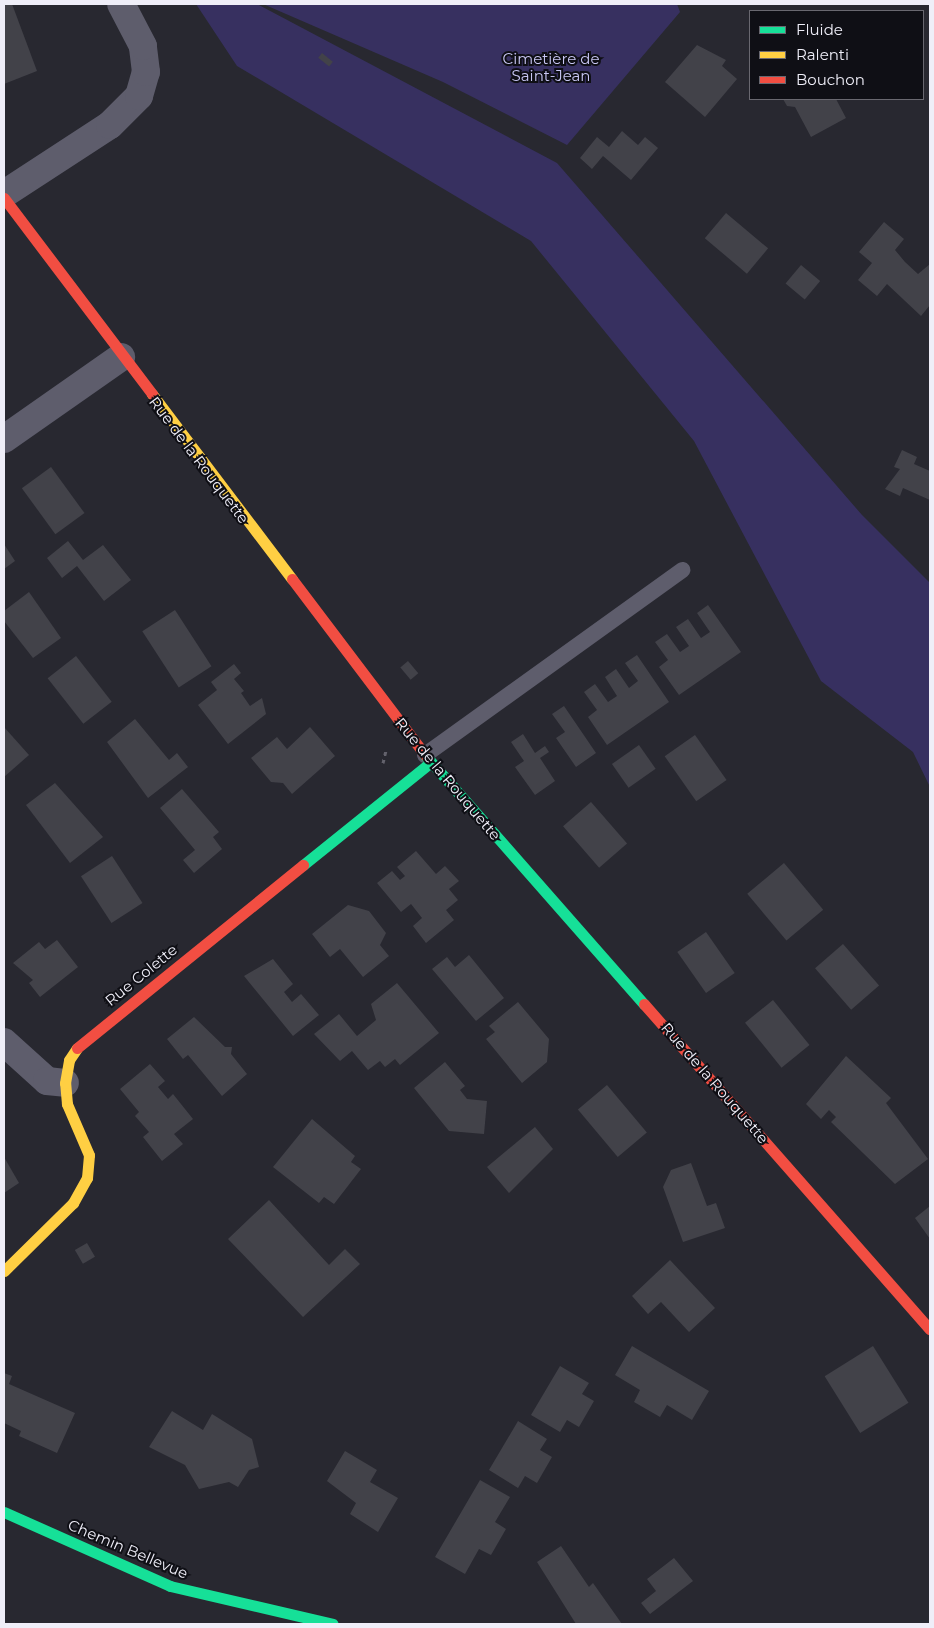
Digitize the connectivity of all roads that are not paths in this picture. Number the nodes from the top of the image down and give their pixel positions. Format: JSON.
{"nodes":[{"id":1,"x":121,"y":4,"type":"edge"},
{"id":2,"x":4,"y":196,"type":"edge"},
{"id":3,"x":121,"y":357,"type":"junction"},
{"id":4,"x":4,"y":439,"type":"edge"},
{"id":5,"x":682,"y":570,"type":"dead end"},
{"id":6,"x":428,"y":758,"type":"junction"},
{"id":7,"x":4,"y":1042,"type":"edge"},
{"id":8,"x":65,"y":1083,"type":"junction"},
{"id":9,"x":4,"y":1271,"type":"edge"},
{"id":10,"x":930,"y":1329,"type":"edge"},
{"id":11,"x":4,"y":1512,"type":"edge"},
{"id":12,"x":332,"y":1624,"type":"edge"}],
"edges":[{"from":1,"to":2,"type":"street","name":"Rue de la Rouquette"},
{"from":2,"to":3,"type":"street","name":"Rue de la Rouquette"},
{"from":3,"to":4,"type":"street"},
{"from":3,"to":6,"type":"street","name":"Rue de la Rouquette"},
{"from":5,"to":6,"type":"lane"},
{"from":6,"to":8,"type":"street","name":"Rue Colette"},
{"from":6,"to":10,"type":"street","name":"Rue de la Rouquette"},
{"from":7,"to":8,"type":"street"},
{"from":8,"to":9,"type":"street","name":"Rue Colette"},
{"from":11,"to":12,"type":"street","name":"Chemin Bellevue"}]}
